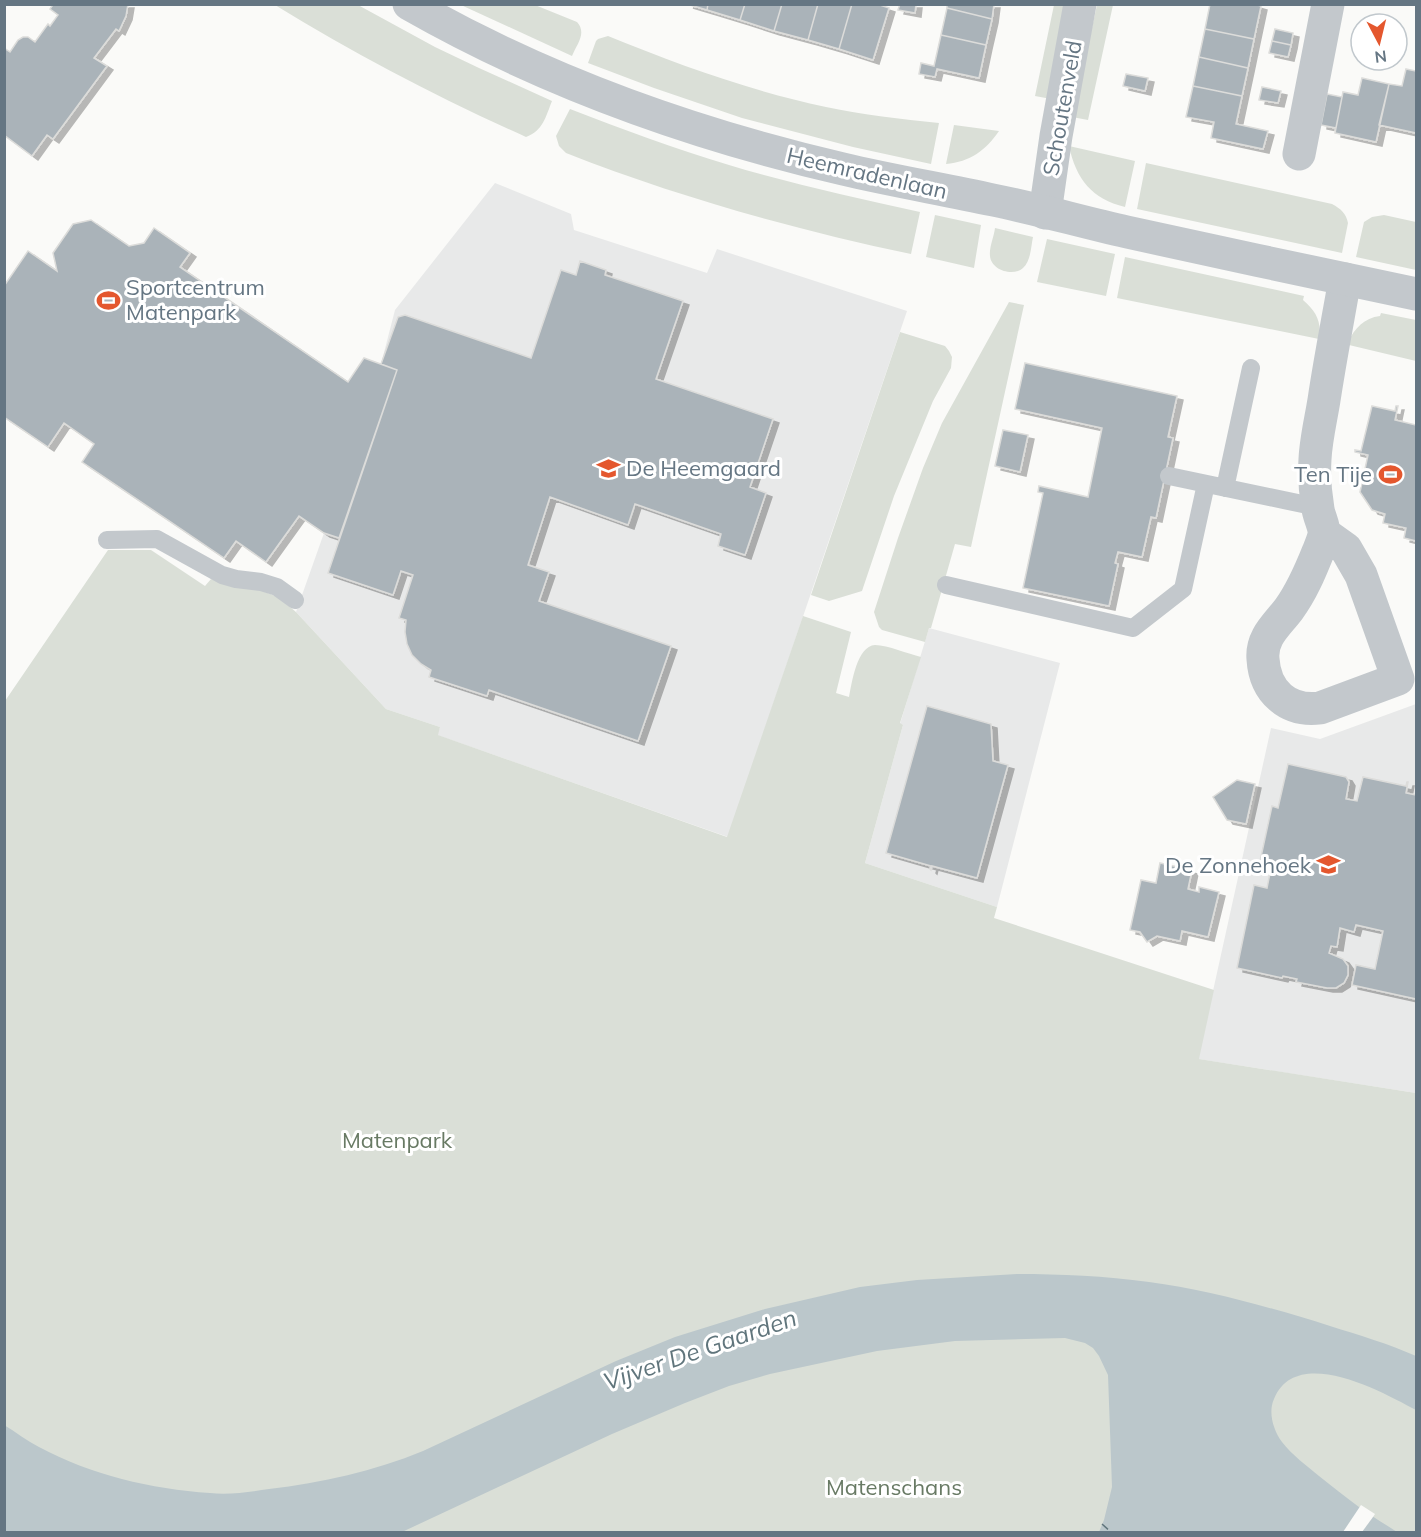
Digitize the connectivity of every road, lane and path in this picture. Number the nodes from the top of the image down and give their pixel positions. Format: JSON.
{"nodes":[{"id":1,"x":409,"y":4,"type":"edge"},
{"id":2,"x":1080,"y":4,"type":"edge"},
{"id":3,"x":1328,"y":4,"type":"edge"},
{"id":4,"x":1299,"y":154,"type":"dead end"},
{"id":5,"x":1044,"y":213,"type":"junction"},
{"id":6,"x":1345,"y":279,"type":"junction"},
{"id":7,"x":1416,"y":294,"type":"edge"},
{"id":8,"x":1251,"y":368,"type":"dead end"},
{"id":9,"x":1169,"y":476,"type":"dead end"},
{"id":10,"x":1206,"y":484,"type":"junction"},
{"id":11,"x":1225,"y":488,"type":"junction"},
{"id":12,"x":1321,"y":521,"type":"junction"},
{"id":13,"x":107,"y":540,"type":"dead end"},
{"id":14,"x":946,"y":585,"type":"dead end"},
{"id":15,"x":295,"y":600,"type":"dead end"}],
"edges":[{"from":1,"to":5,"type":"street","name":"Heemradenlaan"},
{"from":2,"to":5,"type":"street","name":"Schoutenveld"},
{"from":3,"to":4,"type":"street"},
{"from":5,"to":6,"type":"street","name":"Heemradenlaan"},
{"from":6,"to":7,"type":"street","name":"Heemradenlaan"},
{"from":6,"to":12,"type":"street"},
{"from":8,"to":11,"type":"lane"},
{"from":9,"to":10,"type":"lane"},
{"from":10,"to":11,"type":"lane"},
{"from":10,"to":14,"type":"lane"},
{"from":11,"to":12,"type":"lane"},
{"from":12,"to":12,"type":"street"},
{"from":13,"to":15,"type":"lane"}]}
